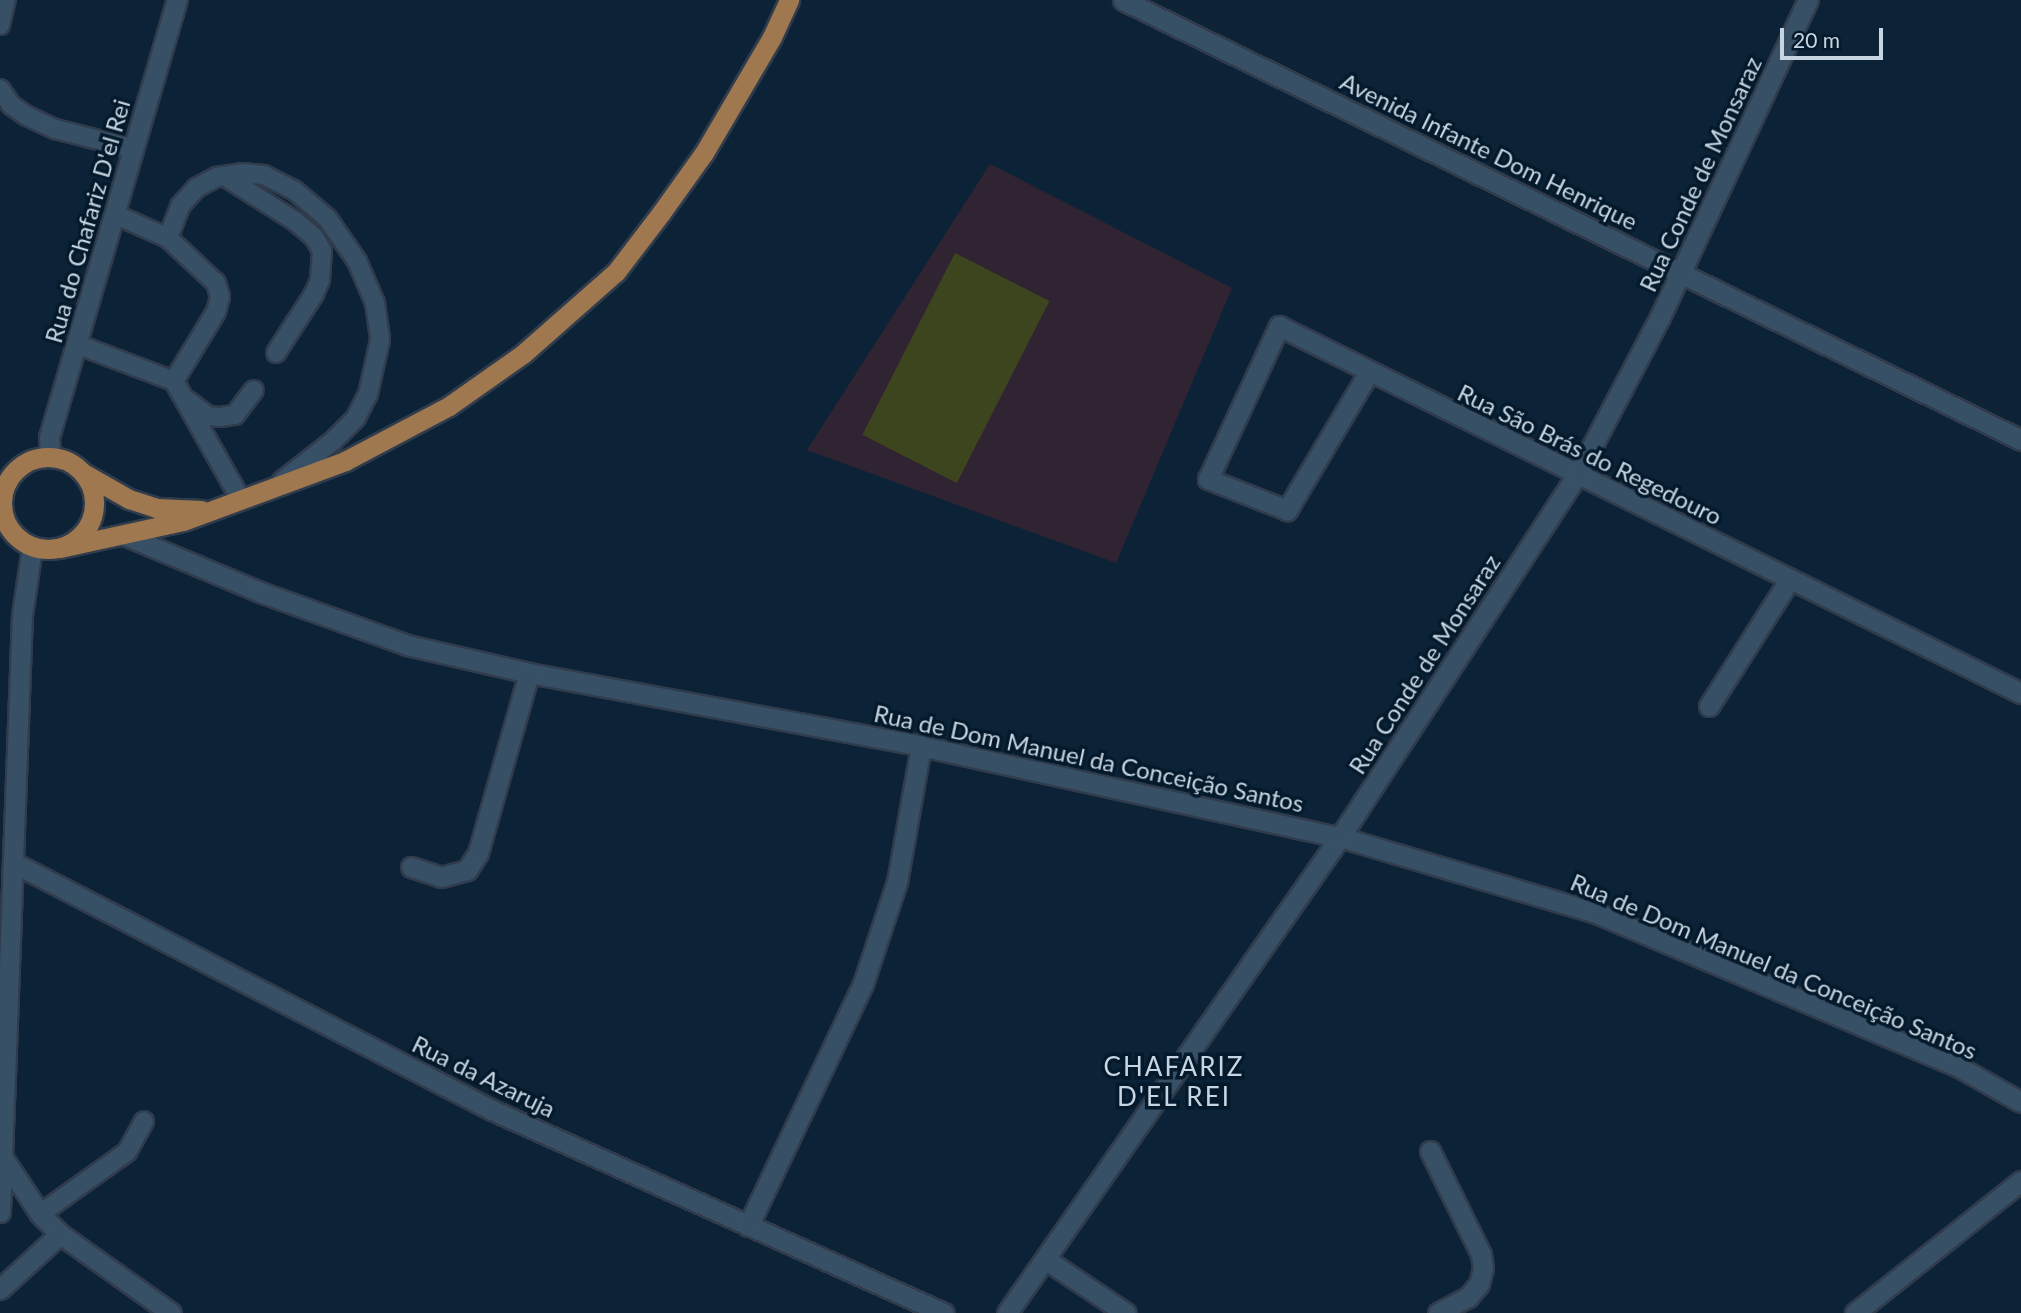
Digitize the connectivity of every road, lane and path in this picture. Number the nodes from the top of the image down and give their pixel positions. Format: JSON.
{"nodes":[{"id":1,"x":6,"y":0,"type":"edge"},
{"id":2,"x":177,"y":0,"type":"edge"},
{"id":3,"x":789,"y":0,"type":"edge"},
{"id":4,"x":1123,"y":0,"type":"edge"},
{"id":5,"x":1808,"y":0,"type":"edge"},
{"id":6,"x":0,"y":25,"type":"edge"},
{"id":7,"x":0,"y":89,"type":"edge"},
{"id":8,"x":134,"y":149,"type":"junction"},
{"id":9,"x":223,"y":176,"type":"junction"},
{"id":10,"x":114,"y":214,"type":"junction"},
{"id":11,"x":168,"y":238,"type":"junction"},
{"id":12,"x":1680,"y":272,"type":"junction"},
{"id":13,"x":76,"y":344,"type":"junction"},
{"id":14,"x":276,"y":353,"type":"dead end"},
{"id":15,"x":1369,"y":372,"type":"junction"},
{"id":16,"x":177,"y":388,"type":"junction"},
{"id":17,"x":254,"y":390,"type":"dead end"},
{"id":18,"x":2021,"y":440,"type":"edge"},
{"id":19,"x":50,"y":457,"type":"junction"},
{"id":20,"x":77,"y":467,"type":"junction"},
{"id":21,"x":1577,"y":475,"type":"junction"},
{"id":22,"x":273,"y":488,"type":"junction"},
{"id":23,"x":1,"y":496,"type":"edge"},
{"id":24,"x":241,"y":500,"type":"junction"},
{"id":25,"x":216,"y":508,"type":"junction"},
{"id":26,"x":124,"y":535,"type":"junction"},
{"id":27,"x":32,"y":547,"type":"junction"},
{"id":28,"x":61,"y":548,"type":"junction"},
{"id":29,"x":1790,"y":579,"type":"junction"},
{"id":30,"x":529,"y":673,"type":"junction"},
{"id":31,"x":2021,"y":693,"type":"edge"},
{"id":32,"x":1709,"y":705,"type":"dead end"},
{"id":33,"x":921,"y":746,"type":"junction"},
{"id":34,"x":8,"y":802,"type":"edge"},
{"id":35,"x":1340,"y":837,"type":"junction"},
{"id":36,"x":14,"y":863,"type":"junction"},
{"id":37,"x":411,"y":867,"type":"dead end"},
{"id":38,"x":2021,"y":1102,"type":"edge"},
{"id":39,"x":144,"y":1121,"type":"dead end"},
{"id":40,"x":1430,"y":1151,"type":"dead end"},
{"id":41,"x":3,"y":1158,"type":"junction"},
{"id":42,"x":2021,"y":1181,"type":"edge"},
{"id":43,"x":0,"y":1212,"type":"edge"},
{"id":44,"x":40,"y":1214,"type":"junction"},
{"id":45,"x":748,"y":1226,"type":"junction"},
{"id":46,"x":60,"y":1234,"type":"junction"},
{"id":47,"x":1045,"y":1259,"type":"junction"},
{"id":48,"x":0,"y":1289,"type":"edge"},
{"id":49,"x":171,"y":1313,"type":"edge"},
{"id":50,"x":943,"y":1313,"type":"edge"},
{"id":51,"x":1007,"y":1313,"type":"edge"},
{"id":52,"x":1126,"y":1313,"type":"edge"},
{"id":53,"x":1438,"y":1313,"type":"edge"},
{"id":54,"x":1855,"y":1313,"type":"edge"}],
"edges":[{"from":1,"to":6,"type":"lane"},
{"from":2,"to":8,"type":"street","name":"Rua do Chafariz D'el Rei"},
{"from":3,"to":22,"type":"main road"},
{"from":4,"to":12,"type":"street","name":"Avenida Infante Dom Henrique"},
{"from":5,"to":12,"type":"street","name":"Rua Conde de Monsaraz"},
{"from":7,"to":8,"type":"lane"},
{"from":8,"to":10,"type":"street","name":"Rua do Chafariz D'el Rei"},
{"from":9,"to":11,"type":"lane"},
{"from":9,"to":14,"type":"lane"},
{"from":9,"to":22,"type":"lane"},
{"from":10,"to":11,"type":"lane"},
{"from":10,"to":13,"type":"street","name":"Rua do Chafariz D'el Rei"},
{"from":11,"to":16,"type":"lane"},
{"from":12,"to":18,"type":"street","name":"Avenida Infante Dom Henrique"},
{"from":12,"to":21,"type":"street","name":"Rua Conde de Monsaraz"},
{"from":13,"to":16,"type":"lane"},
{"from":13,"to":19,"type":"street","name":"Rua do Chafariz D'el Rei"},
{"from":15,"to":15,"type":"street","name":"Rua São Brás do Regedouro"},
{"from":15,"to":21,"type":"street","name":"Rua São Brás do Regedouro"},
{"from":16,"to":17,"type":"lane"},
{"from":16,"to":24,"type":"lane"},
{"from":19,"to":20,"type":"main road"},
{"from":19,"to":23,"type":"main road"},
{"from":20,"to":25,"type":"main road"},
{"from":20,"to":28,"type":"main road"},
{"from":21,"to":29,"type":"street","name":"Rua São Brás do Regedouro"},
{"from":21,"to":35,"type":"street","name":"Rua Conde de Monsaraz"},
{"from":22,"to":24,"type":"main road"},
{"from":23,"to":27,"type":"main road"},
{"from":24,"to":25,"type":"main road"},
{"from":25,"to":26,"type":"main road"},
{"from":26,"to":28,"type":"main road"},
{"from":26,"to":30,"type":"street","name":"Rua de Dom Manuel da Conceição Santos"},
{"from":27,"to":28,"type":"main road"},
{"from":27,"to":34,"type":"street"},
{"from":29,"to":31,"type":"street","name":"Rua São Brás do Regedouro"},
{"from":29,"to":32,"type":"street"},
{"from":30,"to":33,"type":"street","name":"Rua de Dom Manuel da Conceição Santos"},
{"from":30,"to":37,"type":"street"},
{"from":33,"to":35,"type":"street","name":"Rua de Dom Manuel da Conceição Santos"},
{"from":33,"to":45,"type":"street"},
{"from":34,"to":36,"type":"street"},
{"from":35,"to":38,"type":"street","name":"Rua de Dom Manuel da Conceição Santos"},
{"from":35,"to":47,"type":"street","name":"Rua Conde de Monsaraz"},
{"from":36,"to":41,"type":"street"},
{"from":36,"to":45,"type":"street","name":"Rua da Azaruja"},
{"from":39,"to":44,"type":"lane"},
{"from":40,"to":53,"type":"street"},
{"from":41,"to":43,"type":"street"},
{"from":41,"to":44,"type":"street"},
{"from":42,"to":54,"type":"street"},
{"from":44,"to":46,"type":"street"},
{"from":45,"to":50,"type":"street","name":"Rua da Azaruja"},
{"from":46,"to":48,"type":"street"},
{"from":46,"to":49,"type":"street"},
{"from":47,"to":51,"type":"street","name":"Rua Conde de Monsaraz"},
{"from":47,"to":52,"type":"street"}]}
